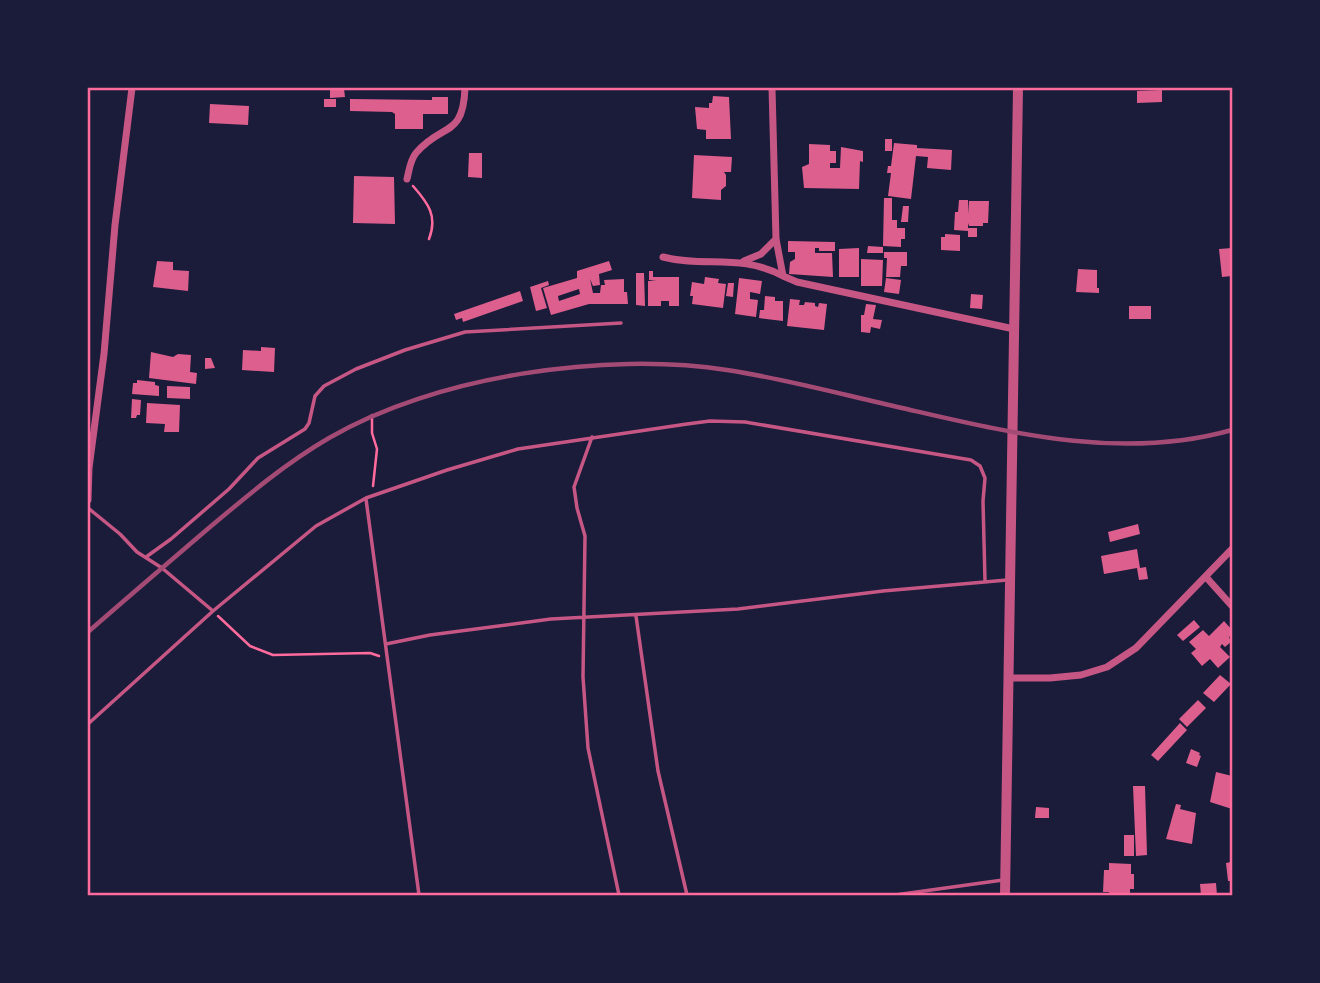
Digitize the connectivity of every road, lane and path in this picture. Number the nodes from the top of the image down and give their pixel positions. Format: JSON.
{"nodes":[{"id":1,"x":132,"y":88,"type":"edge"},
{"id":2,"x":465,"y":88,"type":"edge"},
{"id":3,"x":772,"y":88,"type":"edge"},
{"id":4,"x":1018,"y":88,"type":"edge"},
{"id":5,"x":407,"y":179,"type":"joint"},
{"id":6,"x":429,"y":239,"type":"dead end"},
{"id":7,"x":776,"y":239,"type":"junction"},
{"id":8,"x":663,"y":257,"type":"dead end"},
{"id":9,"x":740,"y":262,"type":"junction"},
{"id":10,"x":783,"y":276,"type":"junction"},
{"id":11,"x":621,"y":323,"type":"dead end"},
{"id":12,"x":1014,"y":329,"type":"junction"},
{"id":13,"x":372,"y":415,"type":"dead end"},
{"id":14,"x":592,"y":437,"type":"junction"},
{"id":15,"x":366,"y":498,"type":"junction"},
{"id":16,"x":88,"y":499,"type":"edge"},
{"id":17,"x":88,"y":508,"type":"edge"},
{"id":18,"x":1233,"y":549,"type":"edge"},
{"id":19,"x":146,"y":557,"type":"junction"},
{"id":20,"x":1206,"y":577,"type":"junction"},
{"id":21,"x":1009,"y":580,"type":"junction"},
{"id":22,"x":985,"y":582,"type":"junction"},
{"id":23,"x":1233,"y":606,"type":"edge"},
{"id":24,"x":214,"y":611,"type":"junction"},
{"id":25,"x":636,"y":616,"type":"junction"},
{"id":26,"x":584,"y":618,"type":"junction"},
{"id":27,"x":386,"y":644,"type":"junction"},
{"id":28,"x":389,"y":659,"type":"junction"},
{"id":29,"x":1007,"y":678,"type":"junction"},
{"id":30,"x":88,"y":724,"type":"edge"},
{"id":31,"x":1005,"y":880,"type":"junction"},
{"id":32,"x":419,"y":895,"type":"edge"},
{"id":33,"x":619,"y":895,"type":"edge"},
{"id":34,"x":687,"y":895,"type":"edge"},
{"id":35,"x":895,"y":895,"type":"edge"},
{"id":36,"x":1005,"y":895,"type":"edge"}],
"edges":[{"from":1,"to":16,"type":"street"},
{"from":2,"to":5,"type":"street"},
{"from":3,"to":7,"type":"street"},
{"from":4,"to":12,"type":"street"},
{"from":5,"to":6,"type":"path"},
{"from":7,"to":9,"type":"street"},
{"from":7,"to":10,"type":"street"},
{"from":8,"to":9,"type":"street"},
{"from":9,"to":10,"type":"street"},
{"from":10,"to":12,"type":"street"},
{"from":11,"to":19,"type":"lane"},
{"from":12,"to":21,"type":"street"},
{"from":13,"to":15,"type":"path"},
{"from":14,"to":15,"type":"lane"},
{"from":14,"to":22,"type":"lane"},
{"from":14,"to":26,"type":"lane"},
{"from":15,"to":24,"type":"lane"},
{"from":15,"to":27,"type":"lane"},
{"from":17,"to":19,"type":"lane"},
{"from":18,"to":20,"type":"street"},
{"from":19,"to":24,"type":"lane"},
{"from":20,"to":23,"type":"street"},
{"from":20,"to":29,"type":"street"},
{"from":21,"to":22,"type":"lane"},
{"from":21,"to":29,"type":"street"},
{"from":22,"to":25,"type":"lane"},
{"from":24,"to":28,"type":"path"},
{"from":24,"to":30,"type":"lane"},
{"from":25,"to":26,"type":"lane"},
{"from":25,"to":34,"type":"lane"},
{"from":26,"to":27,"type":"lane"},
{"from":26,"to":33,"type":"lane"},
{"from":27,"to":28,"type":"lane"},
{"from":28,"to":32,"type":"lane"},
{"from":29,"to":31,"type":"street"},
{"from":31,"to":35,"type":"lane"},
{"from":31,"to":36,"type":"street"}]}
